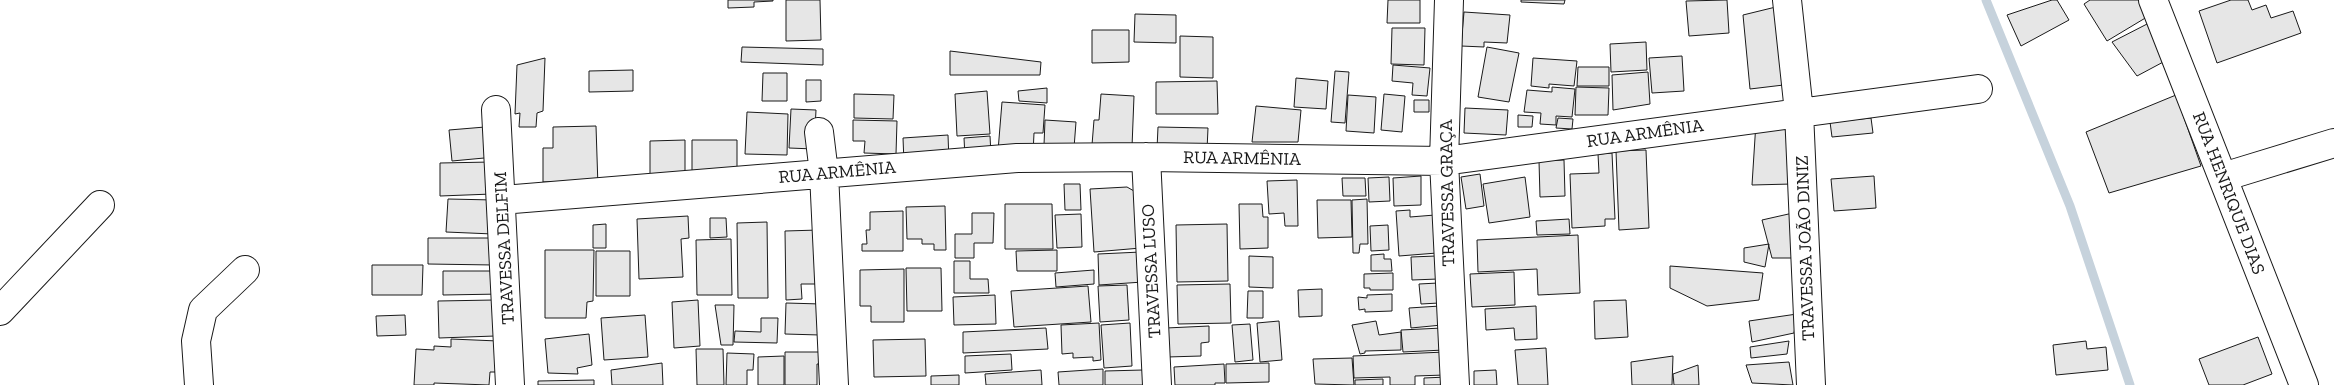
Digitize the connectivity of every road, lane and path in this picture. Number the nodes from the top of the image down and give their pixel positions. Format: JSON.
{"nodes":[{"id":1,"x":1449,"y":0,"type":"edge"},
{"id":2,"x":1787,"y":0,"type":"edge"},
{"id":3,"x":2153,"y":0,"type":"edge"},
{"id":4,"x":1978,"y":89,"type":"dead end"},
{"id":5,"x":496,"y":110,"type":"dead end"},
{"id":6,"x":1799,"y":112,"type":"junction"},
{"id":7,"x":819,"y":132,"type":"dead end"},
{"id":8,"x":2334,"y":143,"type":"edge"},
{"id":9,"x":1146,"y":157,"type":"junction"},
{"id":10,"x":1444,"y":161,"type":"junction"},
{"id":11,"x":824,"y":173,"type":"junction"},
{"id":12,"x":2223,"y":177,"type":"junction"},
{"id":13,"x":502,"y":200,"type":"junction"},
{"id":14,"x":100,"y":205,"type":"dead end"},
{"id":15,"x":245,"y":270,"type":"dead end"},
{"id":16,"x":0,"y":311,"type":"edge"},
{"id":17,"x":199,"y":385,"type":"edge"},
{"id":18,"x":510,"y":385,"type":"edge"},
{"id":19,"x":834,"y":385,"type":"edge"},
{"id":20,"x":1157,"y":385,"type":"edge"},
{"id":21,"x":1455,"y":385,"type":"edge"},
{"id":22,"x":1811,"y":385,"type":"edge"},
{"id":23,"x":2304,"y":385,"type":"edge"}],
"edges":[{"from":1,"to":10,"type":"street","name":"TRAVESSA GRAÇA"},
{"from":2,"to":6,"type":"street","name":"TRAVESSA JOÃO DINIZ"},
{"from":3,"to":12,"type":"street","name":"RUA HENRIQUE DIAS"},
{"from":4,"to":6,"type":"street","name":"RUA ARMÊNIA"},
{"from":5,"to":13,"type":"street","name":"TRAVESSA DELFIM"},
{"from":6,"to":10,"type":"street","name":"RUA ARMÊNIA"},
{"from":6,"to":22,"type":"street","name":"TRAVESSA JOÃO DINIZ"},
{"from":7,"to":11,"type":"street"},
{"from":8,"to":12,"type":"street"},
{"from":9,"to":10,"type":"street","name":"RUA ARMÊNIA"},
{"from":9,"to":11,"type":"street","name":"RUA ARMÊNIA"},
{"from":9,"to":20,"type":"street","name":"TRAVESSA LUSO"},
{"from":10,"to":21,"type":"street","name":"TRAVESSA GRAÇA"},
{"from":11,"to":13,"type":"street","name":"RUA ARMÊNIA"},
{"from":11,"to":19,"type":"street"},
{"from":12,"to":23,"type":"street","name":"RUA HENRIQUE DIAS"},
{"from":13,"to":18,"type":"street","name":"TRAVESSA DELFIM"},
{"from":14,"to":16,"type":"street"},
{"from":15,"to":17,"type":"street"}]}
